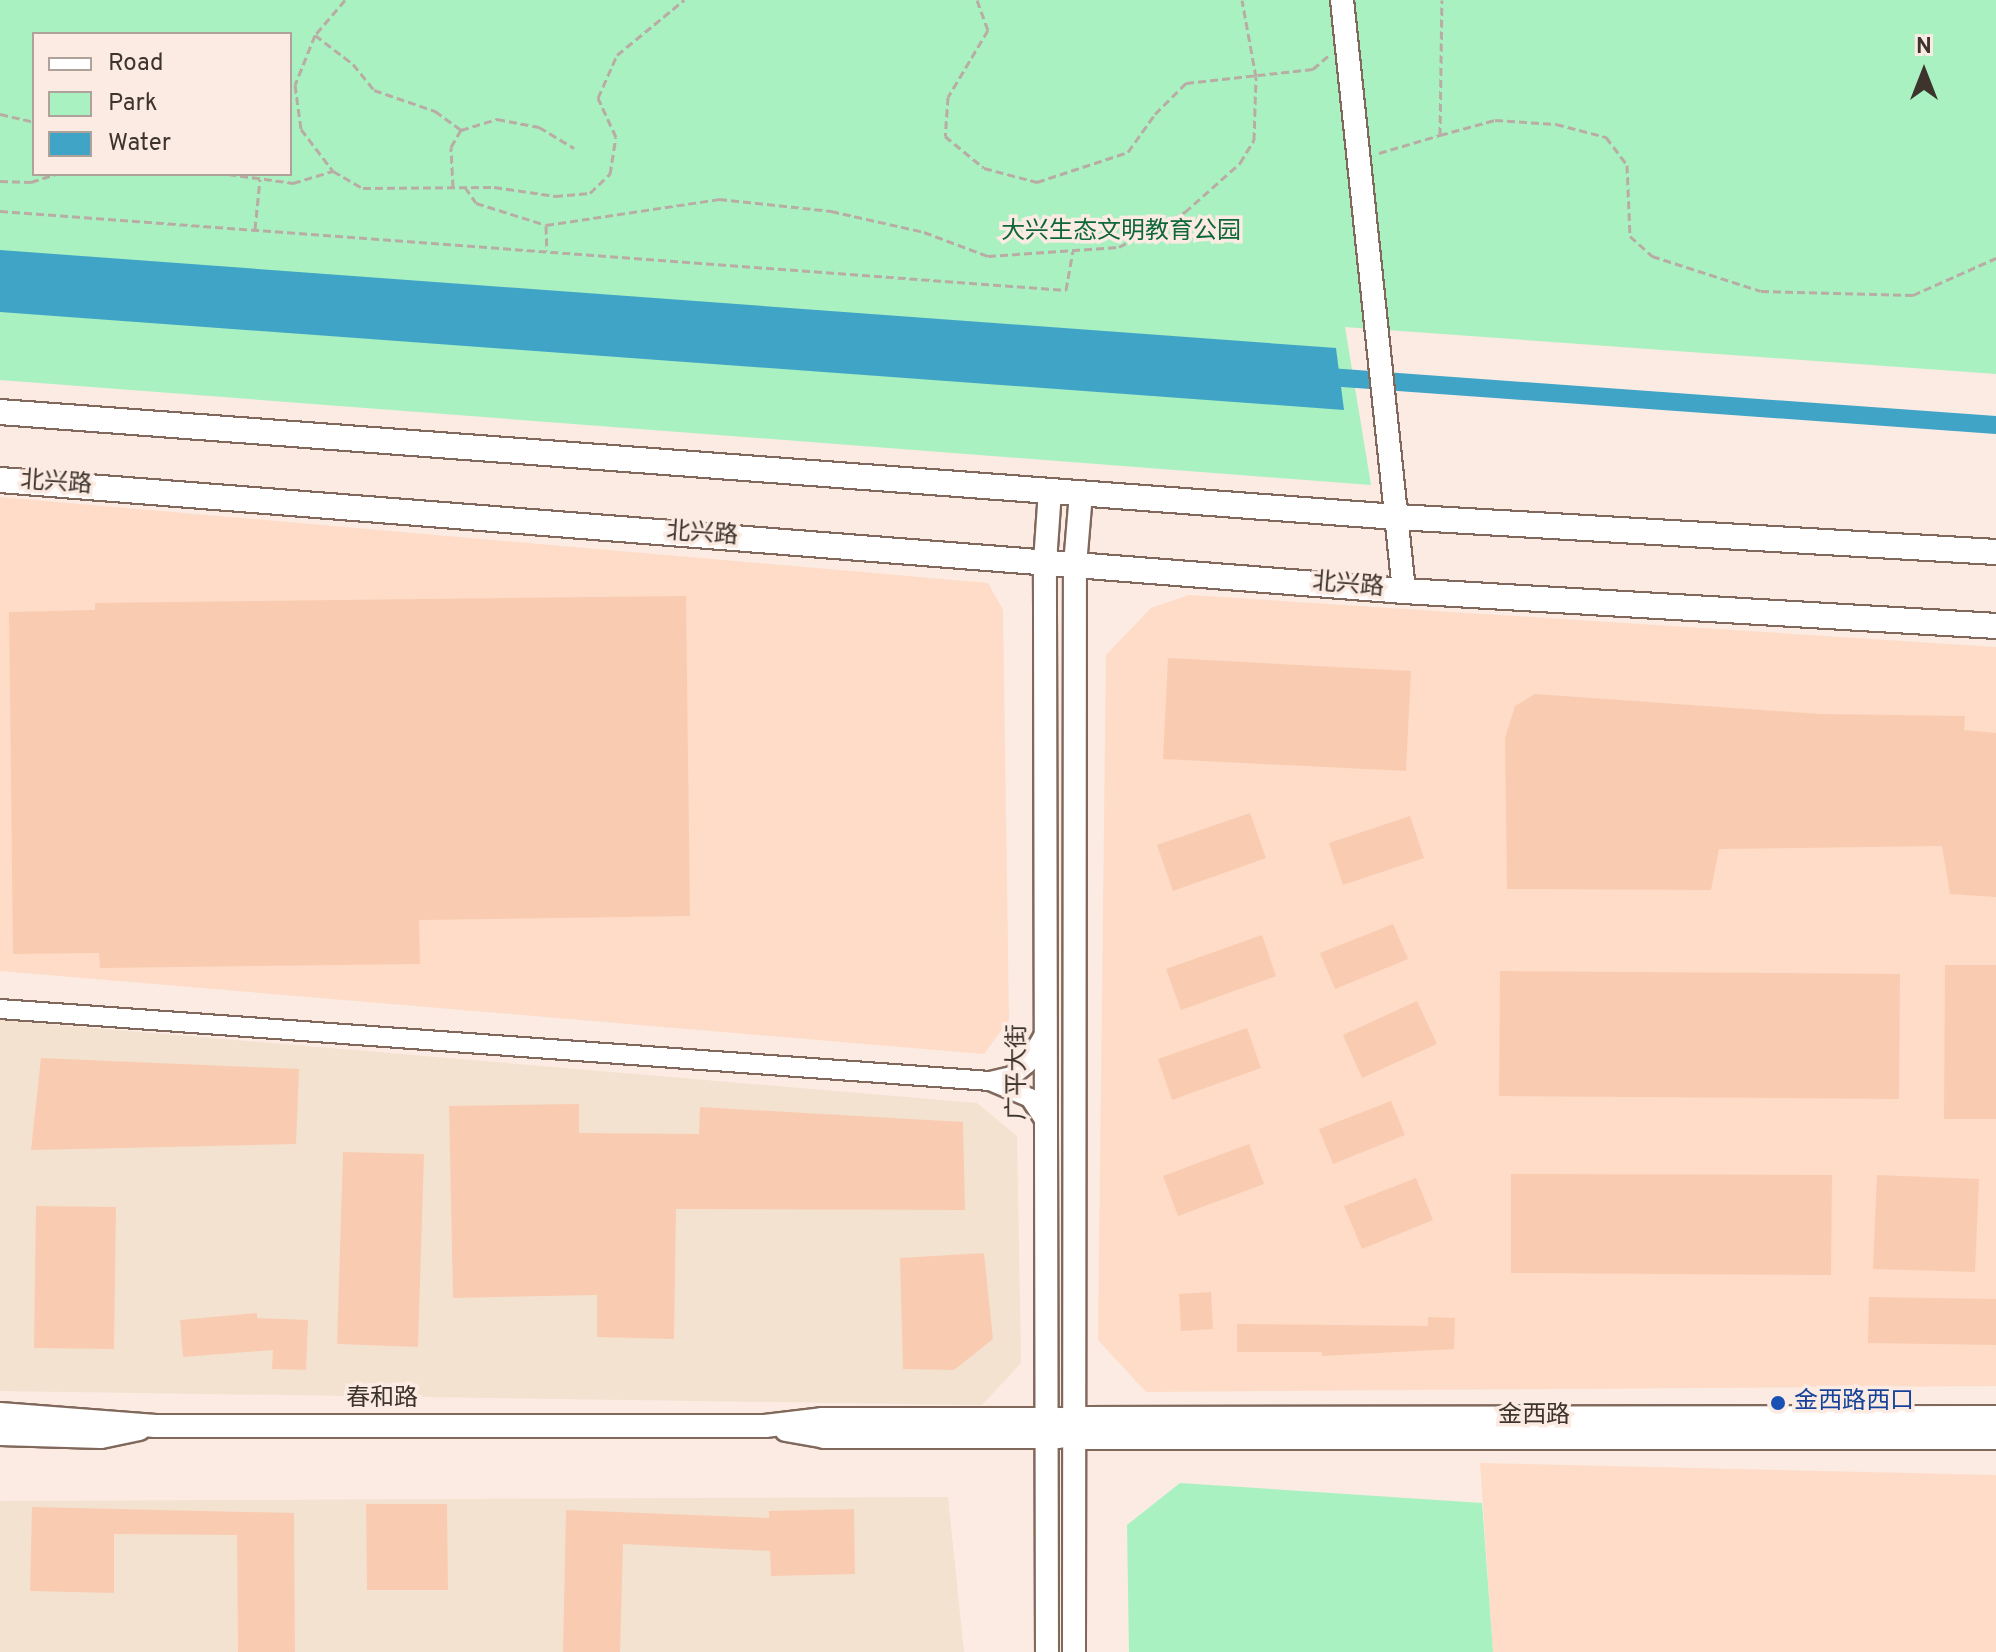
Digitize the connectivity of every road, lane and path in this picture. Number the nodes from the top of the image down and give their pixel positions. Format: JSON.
{"nodes":[{"id":1,"x":345,"y":0,"type":"edge"},
{"id":2,"x":684,"y":0,"type":"edge"},
{"id":3,"x":977,"y":0,"type":"edge"},
{"id":4,"x":1242,"y":0,"type":"edge"},
{"id":5,"x":1342,"y":0,"type":"edge"},
{"id":6,"x":1442,"y":0,"type":"edge"},
{"id":7,"x":315,"y":35,"type":"junction"},
{"id":8,"x":1347,"y":39,"type":"junction"},
{"id":9,"x":1256,"y":77,"type":"junction"},
{"id":10,"x":0,"y":114,"type":"edge"},
{"id":11,"x":32,"y":122,"type":"edge"},
{"id":12,"x":461,"y":130,"type":"junction"},
{"id":13,"x":1440,"y":135,"type":"junction"},
{"id":14,"x":574,"y":148,"type":"dead end"},
{"id":15,"x":1360,"y":158,"type":"junction"},
{"id":16,"x":333,"y":171,"type":"junction"},
{"id":17,"x":50,"y":176,"type":"edge"},
{"id":18,"x":241,"y":176,"type":"edge"},
{"id":19,"x":260,"y":179,"type":"junction"},
{"id":20,"x":0,"y":181,"type":"edge"},
{"id":21,"x":453,"y":187,"type":"junction"},
{"id":22,"x":465,"y":187,"type":"junction"},
{"id":23,"x":0,"y":211,"type":"edge"},
{"id":24,"x":546,"y":225,"type":"junction"},
{"id":25,"x":255,"y":229,"type":"junction"},
{"id":26,"x":547,"y":250,"type":"junction"},
{"id":27,"x":1073,"y":252,"type":"junction"},
{"id":28,"x":1996,"y":258,"type":"edge"},
{"id":29,"x":0,"y":412,"type":"edge"},
{"id":30,"x":0,"y":480,"type":"edge"},
{"id":31,"x":1050,"y":491,"type":"junction"},
{"id":32,"x":1081,"y":494,"type":"junction"},
{"id":33,"x":1398,"y":517,"type":"junction"},
{"id":34,"x":1996,"y":552,"type":"edge"},
{"id":35,"x":1045,"y":562,"type":"junction"},
{"id":36,"x":1075,"y":565,"type":"junction"},
{"id":37,"x":1404,"y":591,"type":"junction"},
{"id":38,"x":1996,"y":626,"type":"edge"},
{"id":39,"x":0,"y":1009,"type":"edge"},
{"id":40,"x":1045,"y":1033,"type":"junction"},
{"id":41,"x":990,"y":1081,"type":"junction"},
{"id":42,"x":1045,"y":1121,"type":"junction"},
{"id":43,"x":0,"y":1414,"type":"edge"},
{"id":44,"x":1996,"y":1418,"type":"edge"},
{"id":45,"x":156,"y":1426,"type":"junction"},
{"id":46,"x":1046,"y":1428,"type":"junction"},
{"id":47,"x":1073,"y":1428,"type":"junction"},
{"id":48,"x":0,"y":1434,"type":"edge"},
{"id":49,"x":1996,"y":1437,"type":"edge"},
{"id":50,"x":1047,"y":1652,"type":"edge"},
{"id":51,"x":1074,"y":1652,"type":"edge"}],
"edges":[{"from":1,"to":7,"type":"path"},
{"from":2,"to":22,"type":"path"},
{"from":3,"to":9,"type":"path"},
{"from":4,"to":9,"type":"path"},
{"from":5,"to":8,"type":"street"},
{"from":6,"to":13,"type":"path"},
{"from":7,"to":12,"type":"path"},
{"from":7,"to":16,"type":"path"},
{"from":8,"to":9,"type":"path"},
{"from":8,"to":15,"type":"street"},
{"from":9,"to":27,"type":"path"},
{"from":10,"to":11,"type":"path"},
{"from":12,"to":14,"type":"path"},
{"from":12,"to":21,"type":"path"},
{"from":13,"to":15,"type":"path"},
{"from":13,"to":28,"type":"path"},
{"from":15,"to":33,"type":"street"},
{"from":16,"to":19,"type":"path"},
{"from":16,"to":21,"type":"path"},
{"from":17,"to":20,"type":"path"},
{"from":18,"to":19,"type":"path"},
{"from":19,"to":25,"type":"path"},
{"from":21,"to":22,"type":"path"},
{"from":22,"to":24,"type":"path"},
{"from":23,"to":25,"type":"path"},
{"from":24,"to":26,"type":"path"},
{"from":24,"to":27,"type":"path"},
{"from":25,"to":26,"type":"path"},
{"from":26,"to":27,"type":"path"},
{"from":29,"to":31,"type":"main road"},
{"from":30,"to":35,"type":"main road","name":"北兴路"},
{"from":31,"to":32,"type":"main road"},
{"from":31,"to":35,"type":"street","name":"广平大街"},
{"from":32,"to":33,"type":"main road"},
{"from":32,"to":36,"type":"street"},
{"from":33,"to":34,"type":"main road"},
{"from":33,"to":37,"type":"street"},
{"from":35,"to":36,"type":"main road","name":"北兴路"},
{"from":35,"to":40,"type":"street","name":"广平大街"},
{"from":36,"to":37,"type":"main road","name":"北兴路"},
{"from":36,"to":47,"type":"street"},
{"from":37,"to":38,"type":"main road","name":"北兴路"},
{"from":39,"to":41,"type":"street"},
{"from":40,"to":41,"type":"street"},
{"from":40,"to":42,"type":"street","name":"广平大街"},
{"from":41,"to":42,"type":"street"},
{"from":42,"to":46,"type":"street","name":"广平大街"},
{"from":43,"to":45,"type":"street","name":"春和路"},
{"from":44,"to":47,"type":"main road","name":"金西路"},
{"from":45,"to":46,"type":"street","name":"春和路"},
{"from":45,"to":48,"type":"street"},
{"from":46,"to":47,"type":"street","name":"春和路"},
{"from":46,"to":50,"type":"street","name":"广平大街"},
{"from":47,"to":49,"type":"main road","name":"金西路"},
{"from":47,"to":51,"type":"street"}]}
